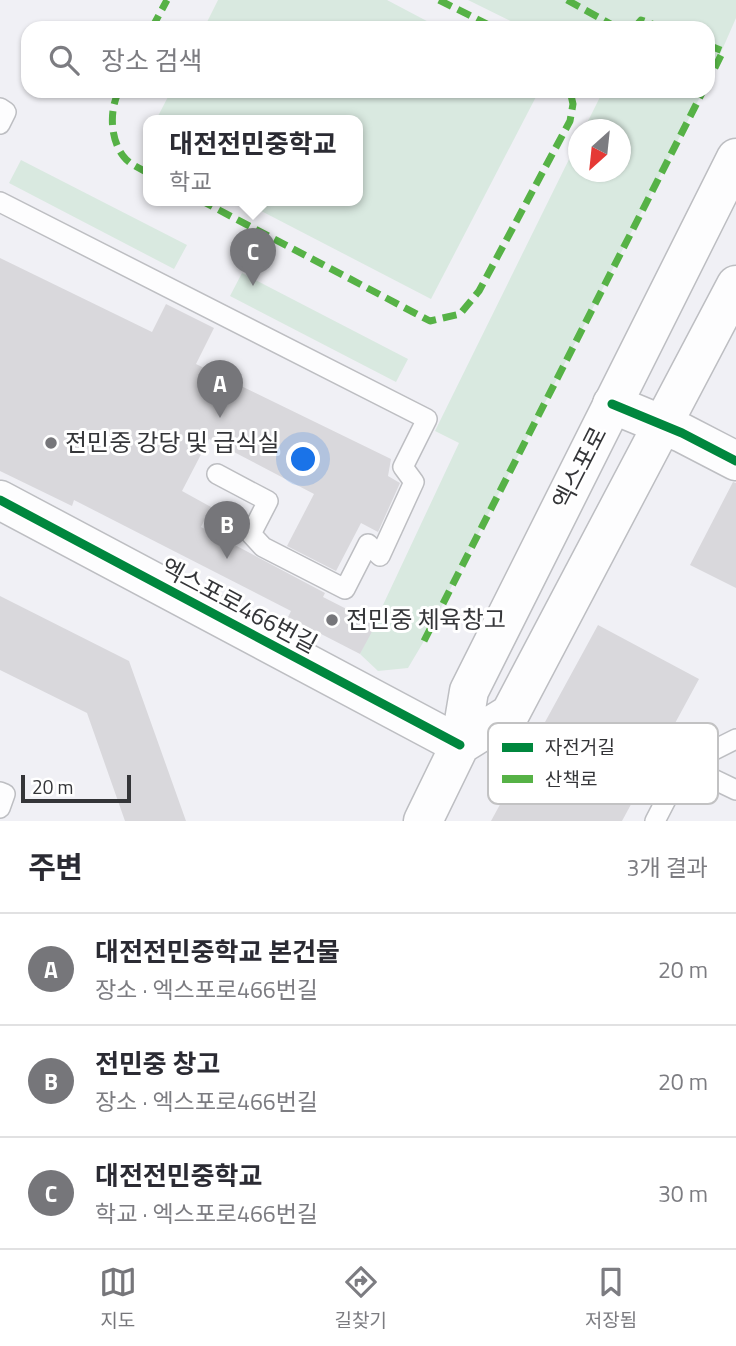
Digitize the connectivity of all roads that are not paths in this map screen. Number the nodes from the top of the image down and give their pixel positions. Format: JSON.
{"nodes":[{"id":1,"x":0,"y":108,"type":"edge"},
{"id":2,"x":0,"y":124,"type":"edge"},
{"id":3,"x":736,"y":158,"type":"edge"},
{"id":4,"x":0,"y":202,"type":"edge"},
{"id":5,"x":736,"y":285,"type":"edge"},
{"id":6,"x":612,"y":404,"type":"junction"},
{"id":7,"x":663,"y":426,"type":"junction"},
{"id":8,"x":736,"y":461,"type":"edge"},
{"id":9,"x":217,"y":474,"type":"dead end"},
{"id":10,"x":0,"y":500,"type":"edge"},
{"id":11,"x":495,"y":723,"type":"edge"},
{"id":12,"x":488,"y":728,"type":"edge"},
{"id":13,"x":736,"y":739,"type":"edge"},
{"id":14,"x":460,"y":745,"type":"junction"},
{"id":15,"x":718,"y":748,"type":"edge"},
{"id":16,"x":718,"y":781,"type":"edge"},
{"id":17,"x":736,"y":790,"type":"edge"},
{"id":18,"x":0,"y":792,"type":"edge"},
{"id":19,"x":664,"y":804,"type":"edge"},
{"id":20,"x":0,"y":808,"type":"edge"},
{"id":21,"x":422,"y":821,"type":"edge"},
{"id":22,"x":655,"y":821,"type":"edge"}],
"edges":[{"from":1,"to":2,"type":"lane"},
{"from":3,"to":6,"type":"main road","name":"엑스포로"},
{"from":4,"to":9,"type":"lane"},
{"from":5,"to":7,"type":"main road"},
{"from":6,"to":7,"type":"main road"},
{"from":6,"to":14,"type":"main road","name":"엑스포로"},
{"from":7,"to":8,"type":"main road"},
{"from":7,"to":11,"type":"main road"},
{"from":10,"to":14,"type":"main road","name":"엑스포로466번길"},
{"from":12,"to":14,"type":"main road"},
{"from":13,"to":15,"type":"lane"},
{"from":14,"to":21,"type":"main road","name":"엑스포로"},
{"from":16,"to":17,"type":"lane"},
{"from":18,"to":20,"type":"lane"},
{"from":19,"to":22,"type":"lane"}]}
